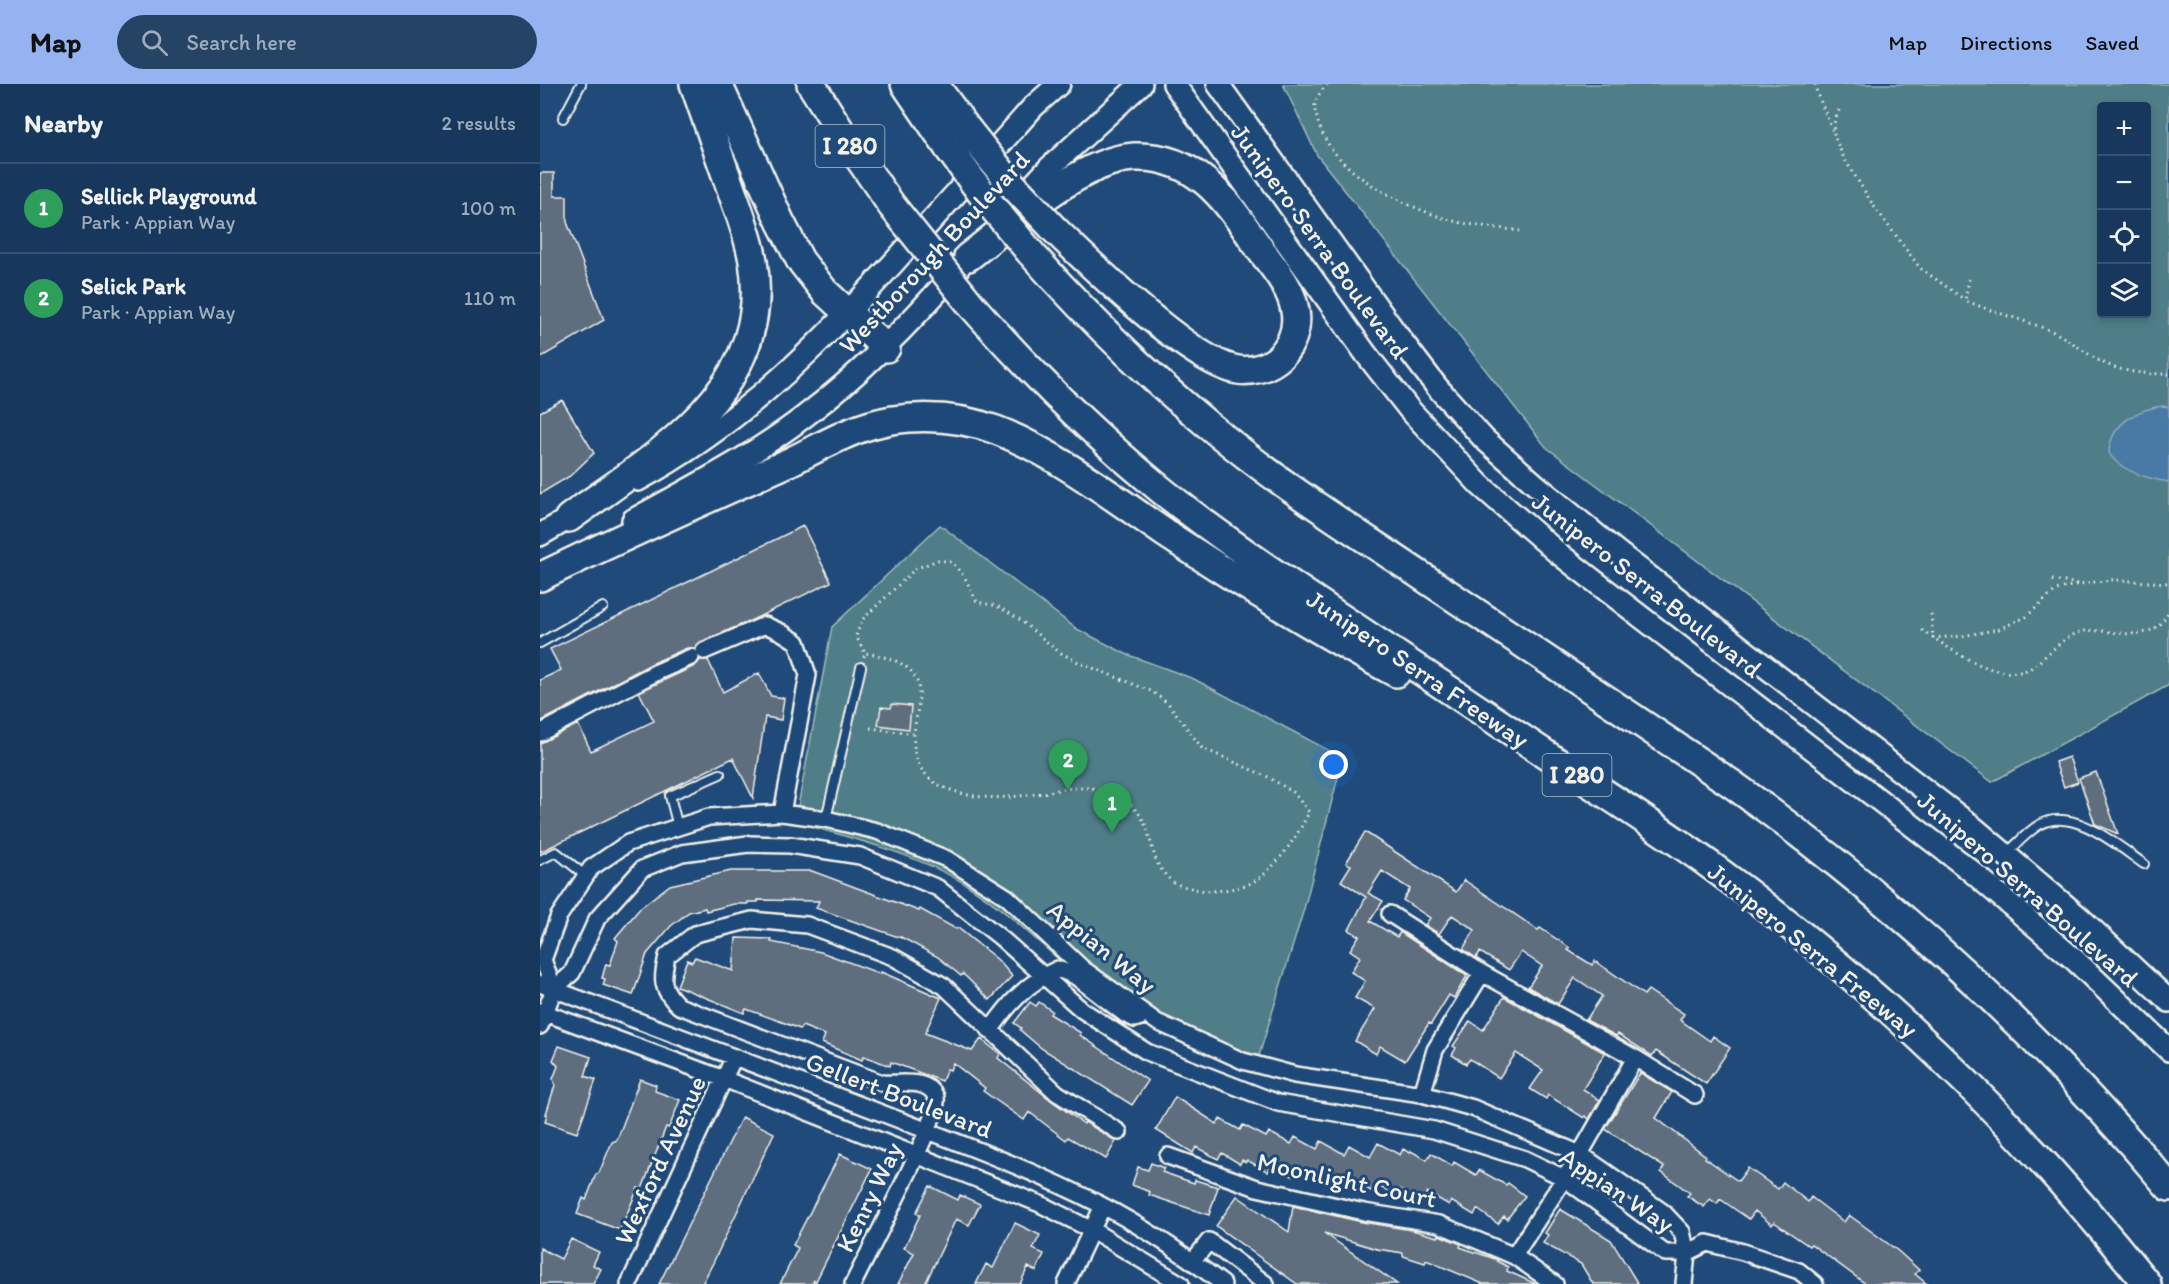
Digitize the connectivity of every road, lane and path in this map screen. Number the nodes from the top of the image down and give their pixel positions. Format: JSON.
{"nodes":[{"id":1,"x":581,"y":84,"type":"edge"},
{"id":2,"x":694,"y":84,"type":"edge"},
{"id":3,"x":718,"y":84,"type":"edge"},
{"id":4,"x":811,"y":84,"type":"edge"},
{"id":5,"x":905,"y":84,"type":"edge"},
{"id":6,"x":934,"y":84,"type":"edge"},
{"id":7,"x":1059,"y":84,"type":"edge"},
{"id":8,"x":1141,"y":84,"type":"edge"},
{"id":9,"x":1174,"y":84,"type":"edge"},
{"id":10,"x":1218,"y":84,"type":"edge"},
{"id":11,"x":1236,"y":84,"type":"edge"},
{"id":12,"x":1327,"y":84,"type":"edge"},
{"id":13,"x":1815,"y":84,"type":"edge"},
{"id":14,"x":1839,"y":110,"type":"dead end"},
{"id":15,"x":563,"y":118,"type":"dead end"},
{"id":16,"x":1834,"y":136,"type":"junction"},
{"id":17,"x":1293,"y":190,"type":"junction"},
{"id":18,"x":1520,"y":231,"type":"dead end"},
{"id":19,"x":968,"y":257,"type":"junction"},
{"id":20,"x":1969,"y":279,"type":"dead end"},
{"id":21,"x":1965,"y":300,"type":"junction"},
{"id":22,"x":847,"y":314,"type":"junction"},
{"id":23,"x":885,"y":348,"type":"junction"},
{"id":24,"x":2169,"y":374,"type":"edge"},
{"id":25,"x":569,"y":518,"type":"junction"},
{"id":26,"x":540,"y":535,"type":"edge"},
{"id":27,"x":540,"y":575,"type":"edge"},
{"id":28,"x":2052,"y":580,"type":"dead end"},
{"id":29,"x":2169,"y":583,"type":"edge"},
{"id":30,"x":2079,"y":584,"type":"junction"},
{"id":31,"x":603,"y":607,"type":"dead end"},
{"id":32,"x":2169,"y":611,"type":"edge"},
{"id":33,"x":1931,"y":614,"type":"dead end"},
{"id":34,"x":1922,"y":630,"type":"dead end"},
{"id":35,"x":1934,"y":638,"type":"junction"},
{"id":36,"x":540,"y":643,"type":"edge"},
{"id":37,"x":861,"y":667,"type":"dead end"},
{"id":38,"x":870,"y":728,"type":"dead end"},
{"id":39,"x":540,"y":733,"type":"edge"},
{"id":40,"x":914,"y":734,"type":"junction"},
{"id":41,"x":1537,"y":748,"type":"junction"},
{"id":42,"x":720,"y":774,"type":"dead end"},
{"id":43,"x":782,"y":813,"type":"junction"},
{"id":44,"x":826,"y":819,"type":"junction"},
{"id":45,"x":678,"y":827,"type":"junction"},
{"id":46,"x":2006,"y":854,"type":"junction"},
{"id":47,"x":540,"y":860,"type":"edge"},
{"id":48,"x":2144,"y":864,"type":"dead end"},
{"id":49,"x":586,"y":876,"type":"junction"},
{"id":50,"x":1390,"y":915,"type":"dead end"},
{"id":51,"x":1482,"y":974,"type":"junction"},
{"id":52,"x":1044,"y":975,"type":"junction"},
{"id":53,"x":547,"y":987,"type":"edge"},
{"id":54,"x":2169,"y":1001,"type":"edge"},
{"id":55,"x":1147,"y":1015,"type":"junction"},
{"id":56,"x":542,"y":1017,"type":"edge"},
{"id":57,"x":990,"y":1031,"type":"junction"},
{"id":58,"x":2169,"y":1050,"type":"edge"},
{"id":59,"x":734,"y":1057,"type":"junction"},
{"id":60,"x":1635,"y":1058,"type":"junction"},
{"id":61,"x":724,"y":1079,"type":"junction"},
{"id":62,"x":1422,"y":1094,"type":"junction"},
{"id":63,"x":1695,"y":1095,"type":"dead end"},
{"id":64,"x":928,"y":1131,"type":"junction"},
{"id":65,"x":1119,"y":1131,"type":"dead end"},
{"id":66,"x":917,"y":1154,"type":"junction"},
{"id":67,"x":1580,"y":1154,"type":"junction"},
{"id":68,"x":1168,"y":1156,"type":"dead end"},
{"id":69,"x":1564,"y":1178,"type":"junction"},
{"id":70,"x":2169,"y":1186,"type":"edge"},
{"id":71,"x":1103,"y":1206,"type":"junction"},
{"id":72,"x":1092,"y":1230,"type":"junction"},
{"id":73,"x":1687,"y":1253,"type":"junction"},
{"id":74,"x":1514,"y":1256,"type":"junction"},
{"id":75,"x":1193,"y":1261,"type":"junction"},
{"id":76,"x":629,"y":1284,"type":"edge"},
{"id":77,"x":853,"y":1284,"type":"edge"},
{"id":78,"x":1066,"y":1284,"type":"edge"},
{"id":79,"x":1180,"y":1284,"type":"edge"},
{"id":80,"x":1223,"y":1284,"type":"edge"},
{"id":81,"x":1266,"y":1284,"type":"edge"},
{"id":82,"x":1555,"y":1284,"type":"edge"},
{"id":83,"x":1684,"y":1284,"type":"edge"},
{"id":84,"x":1815,"y":1284,"type":"edge"},
{"id":85,"x":2147,"y":1284,"type":"edge"}],
"edges":[{"from":1,"to":15,"type":"lane"},
{"from":2,"to":25,"type":"highway"},
{"from":3,"to":22,"type":"highway"},
{"from":4,"to":41,"type":"highway","name":"Junipero Serra Freeway","number":"I 280","bridge":true},
{"from":5,"to":70,"type":"highway","bridge":true},
{"from":6,"to":19,"type":"highway","bridge":true},
{"from":7,"to":22,"type":"main road","name":"Westborough Boulevard"},
{"from":8,"to":19,"type":"main road","name":"Westborough Boulevard"},
{"from":9,"to":58,"type":"main road","name":"Junipero Serra Boulevard"},
{"from":10,"to":17,"type":"main road","name":"Junipero Serra Boulevard"},
{"from":11,"to":17,"type":"main road"},
{"from":12,"to":18,"type":"path"},
{"from":13,"to":16,"type":"path"},
{"from":14,"to":16,"type":"path"},
{"from":16,"to":21,"type":"path"},
{"from":17,"to":46,"type":"main road","name":"Junipero Serra Boulevard"},
{"from":19,"to":23,"type":"main road","name":"Westborough Boulevard"},
{"from":20,"to":21,"type":"path"},
{"from":21,"to":24,"type":"path"},
{"from":22,"to":23,"type":"highway"},
{"from":22,"to":25,"type":"main road","name":"Westborough Boulevard"},
{"from":23,"to":27,"type":"main road","name":"Westborough Boulevard"},
{"from":25,"to":26,"type":"main road","name":"Westborough Boulevard"},
{"from":27,"to":41,"type":"highway"},
{"from":28,"to":30,"type":"path"},
{"from":29,"to":30,"type":"path"},
{"from":30,"to":35,"type":"path"},
{"from":31,"to":36,"type":"lane"},
{"from":32,"to":35,"type":"path"},
{"from":33,"to":35,"type":"path"},
{"from":34,"to":35,"type":"path"},
{"from":37,"to":44,"type":"lane"},
{"from":38,"to":40,"type":"path"},
{"from":39,"to":43,"type":"street"},
{"from":40,"to":40,"type":"path"},
{"from":41,"to":85,"type":"highway","name":"Junipero Serra Freeway","number":"I 280"},
{"from":42,"to":45,"type":"lane"},
{"from":43,"to":44,"type":"street","name":"Appian Way"},
{"from":43,"to":45,"type":"street","name":"Appian Way"},
{"from":44,"to":55,"type":"street","name":"Appian Way"},
{"from":45,"to":49,"type":"street","name":"Appian Way"},
{"from":46,"to":48,"type":"lane"},
{"from":46,"to":54,"type":"main road","name":"Junipero Serra Boulevard"},
{"from":47,"to":49,"type":"lane"},
{"from":49,"to":53,"type":"street","name":"Appian Way"},
{"from":50,"to":51,"type":"street"},
{"from":51,"to":60,"type":"street"},
{"from":51,"to":62,"type":"street"},
{"from":52,"to":53,"type":"street","name":"Appian Way"},
{"from":52,"to":55,"type":"street"},
{"from":52,"to":57,"type":"street"},
{"from":52,"to":69,"type":"street","name":"Appian Way"},
{"from":53,"to":56,"type":"street","name":"Appian Way"},
{"from":53,"to":59,"type":"street","name":"Gellert Boulevard"},
{"from":55,"to":62,"type":"street","name":"Appian Way"},
{"from":56,"to":61,"type":"street","name":"Gellert Boulevard"},
{"from":57,"to":64,"type":"street","name":"Kenry Way"},
{"from":57,"to":65,"type":"street"},
{"from":59,"to":61,"type":"street","name":"Wexford Avenue"},
{"from":59,"to":64,"type":"street","name":"Gellert Boulevard"},
{"from":60,"to":63,"type":"street"},
{"from":60,"to":67,"type":"street"},
{"from":61,"to":66,"type":"street","name":"Gellert Boulevard"},
{"from":61,"to":76,"type":"street","name":"Wexford Avenue"},
{"from":62,"to":67,"type":"street","name":"Appian Way"},
{"from":64,"to":66,"type":"street","name":"Kenry Way"},
{"from":64,"to":71,"type":"street","name":"Gellert Boulevard"},
{"from":66,"to":72,"type":"street","name":"Gellert Boulevard"},
{"from":66,"to":77,"type":"street","name":"Kenry Way"},
{"from":67,"to":69,"type":"street"},
{"from":67,"to":73,"type":"street","name":"Appian Way"},
{"from":68,"to":74,"type":"street","name":"Moonlight Court"},
{"from":69,"to":73,"type":"street","name":"Appian Way"},
{"from":69,"to":74,"type":"street"},
{"from":71,"to":72,"type":"street"},
{"from":71,"to":75,"type":"street","name":"Gellert Boulevard"},
{"from":72,"to":78,"type":"street"},
{"from":72,"to":79,"type":"street","name":"Gellert Boulevard"},
{"from":73,"to":83,"type":"street"},
{"from":73,"to":84,"type":"street","name":"Appian Way"},
{"from":74,"to":82,"type":"street","name":"Moonlight Court"},
{"from":75,"to":80,"type":"street","name":"Gellert Boulevard"},
{"from":75,"to":81,"type":"street"}]}
